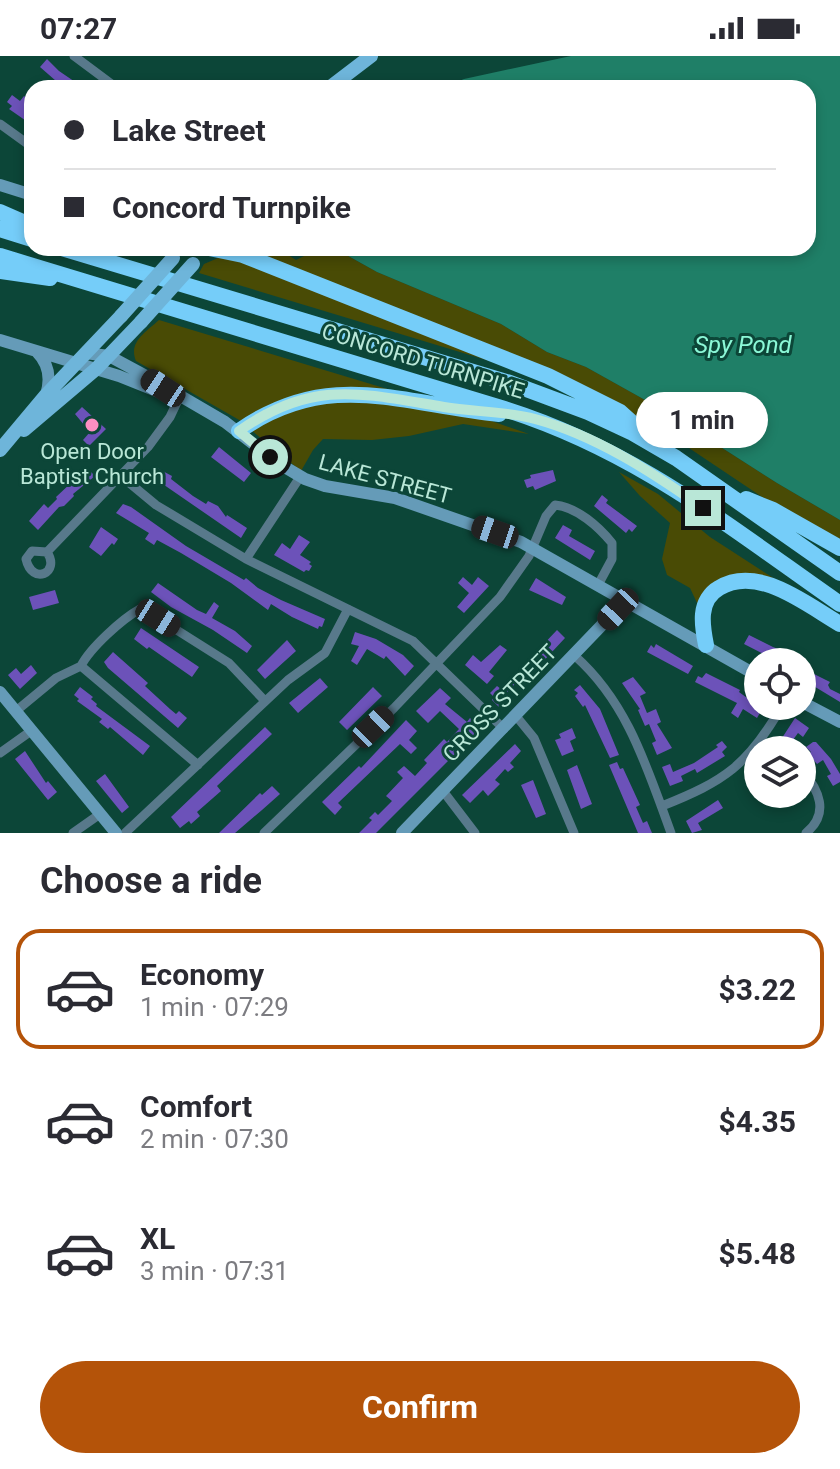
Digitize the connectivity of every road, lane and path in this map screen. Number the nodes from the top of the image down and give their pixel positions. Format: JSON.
{"nodes":[{"id":1,"x":74,"y":56,"type":"edge"},
{"id":2,"x":371,"y":56,"type":"edge"},
{"id":3,"x":106,"y":80,"type":"edge"},
{"id":4,"x":340,"y":80,"type":"edge"},
{"id":5,"x":0,"y":124,"type":"edge"},
{"id":6,"x":24,"y":141,"type":"edge"},
{"id":7,"x":0,"y":185,"type":"edge"},
{"id":8,"x":24,"y":192,"type":"edge"},
{"id":9,"x":0,"y":212,"type":"edge"},
{"id":10,"x":24,"y":222,"type":"edge"},
{"id":11,"x":0,"y":229,"type":"edge"},
{"id":12,"x":24,"y":236,"type":"edge"},
{"id":13,"x":0,"y":256,"type":"edge"},
{"id":14,"x":90,"y":256,"type":"edge"},
{"id":15,"x":175,"y":256,"type":"edge"},
{"id":16,"x":200,"y":256,"type":"edge"},
{"id":17,"x":251,"y":256,"type":"edge"},
{"id":18,"x":0,"y":271,"type":"edge"},
{"id":19,"x":81,"y":280,"type":"junction"},
{"id":20,"x":0,"y":340,"type":"edge"},
{"id":21,"x":37,"y":352,"type":"junction"},
{"id":22,"x":109,"y":356,"type":"junction"},
{"id":23,"x":81,"y":358,"type":"junction"},
{"id":24,"x":96,"y":369,"type":"junction"},
{"id":25,"x":46,"y":395,"type":"junction"},
{"id":26,"x":179,"y":398,"type":"junction"},
{"id":27,"x":533,"y":418,"type":"junction"},
{"id":28,"x":239,"y":431,"type":"junction"},
{"id":29,"x":5,"y":446,"type":"edge"},
{"id":30,"x":662,"y":450,"type":"junction"},
{"id":31,"x":121,"y":476,"type":"junction"},
{"id":32,"x":300,"y":477,"type":"junction"},
{"id":33,"x":721,"y":489,"type":"junction"},
{"id":34,"x":533,"y":548,"type":"junction"},
{"id":35,"x":840,"y":548,"type":"edge"},
{"id":36,"x":47,"y":552,"type":"dead end"},
{"id":37,"x":246,"y":559,"type":"junction"},
{"id":38,"x":840,"y":573,"type":"edge"},
{"id":39,"x":598,"y":585,"type":"junction"},
{"id":40,"x":626,"y":600,"type":"junction"},
{"id":41,"x":840,"y":604,"type":"edge"},
{"id":42,"x":348,"y":609,"type":"junction"},
{"id":43,"x":840,"y":624,"type":"edge"},
{"id":44,"x":706,"y":645,"type":"junction"},
{"id":45,"x":575,"y":656,"type":"junction"},
{"id":46,"x":438,"y":663,"type":"junction"},
{"id":47,"x":81,"y":666,"type":"junction"},
{"id":48,"x":744,"y":668,"type":"edge"},
{"id":49,"x":0,"y":692,"type":"edge"},
{"id":50,"x":265,"y":701,"type":"junction"},
{"id":51,"x":816,"y":710,"type":"edge"},
{"id":52,"x":16,"y":711,"type":"junction"},
{"id":53,"x":516,"y":716,"type":"junction"},
{"id":54,"x":840,"y":724,"type":"edge"},
{"id":55,"x":504,"y":729,"type":"junction"},
{"id":56,"x":31,"y":731,"type":"junction"},
{"id":57,"x":0,"y":753,"type":"edge"},
{"id":58,"x":744,"y":761,"type":"edge"},
{"id":59,"x":198,"y":765,"type":"junction"},
{"id":60,"x":816,"y":788,"type":"edge"},
{"id":61,"x":443,"y":791,"type":"junction"},
{"id":62,"x":662,"y":806,"type":"junction"},
{"id":63,"x":100,"y":814,"type":"junction"},
{"id":64,"x":73,"y":833,"type":"edge"},
{"id":65,"x":116,"y":833,"type":"edge"},
{"id":66,"x":125,"y":833,"type":"edge"},
{"id":67,"x":264,"y":833,"type":"edge"},
{"id":68,"x":402,"y":833,"type":"edge"},
{"id":69,"x":475,"y":833,"type":"edge"},
{"id":70,"x":574,"y":833,"type":"edge"},
{"id":71,"x":671,"y":833,"type":"edge"},
{"id":72,"x":806,"y":833,"type":"edge"}],
"edges":[{"from":1,"to":3,"type":"street"},
{"from":2,"to":4,"type":"main road"},
{"from":5,"to":6,"type":"street"},
{"from":7,"to":8,"type":"main road"},
{"from":9,"to":10,"type":"highway"},
{"from":11,"to":12,"type":"highway"},
{"from":13,"to":19,"type":"highway","name":"CONCORD TURNPIKE"},
{"from":14,"to":30,"type":"highway","name":"CONCORD TURNPIKE"},
{"from":15,"to":23,"type":"main road","bridge":true},
{"from":16,"to":22,"type":"main road","bridge":true},
{"from":17,"to":30,"type":"highway"},
{"from":18,"to":19,"type":"highway"},
{"from":19,"to":27,"type":"highway","name":"CONCORD TURNPIKE"},
{"from":20,"to":21,"type":"main road"},
{"from":21,"to":23,"type":"main road"},
{"from":21,"to":25,"type":"main road"},
{"from":22,"to":23,"type":"main road"},
{"from":22,"to":24,"type":"main road"},
{"from":22,"to":26,"type":"main road","name":"LAKE STREET"},
{"from":23,"to":24,"type":"main road","name":"LAKE STREET"},
{"from":23,"to":25,"type":"main road"},
{"from":24,"to":26,"type":"main road","name":"LAKE STREET"},
{"from":24,"to":29,"type":"main road"},
{"from":25,"to":29,"type":"main road"},
{"from":26,"to":28,"type":"main road","name":"LAKE STREET"},
{"from":26,"to":31,"type":"street"},
{"from":27,"to":28,"type":"highway"},
{"from":27,"to":41,"type":"highway","name":"CONCORD TURNPIKE"},
{"from":28,"to":32,"type":"main road","name":"LAKE STREET"},
{"from":30,"to":33,"type":"highway","name":"CONCORD TURNPIKE"},
{"from":31,"to":36,"type":"street"},
{"from":31,"to":37,"type":"street"},
{"from":32,"to":34,"type":"main road","name":"LAKE STREET"},
{"from":32,"to":37,"type":"street"},
{"from":33,"to":35,"type":"highway"},
{"from":33,"to":38,"type":"highway","name":"CONCORD TURNPIKE"},
{"from":34,"to":39,"type":"main road","name":"LAKE STREET"},
{"from":34,"to":39,"type":"street"},
{"from":34,"to":46,"type":"street"},
{"from":37,"to":42,"type":"street"},
{"from":39,"to":40,"type":"main road","name":"LAKE STREET"},
{"from":40,"to":44,"type":"main road","name":"LAKE STREET"},
{"from":40,"to":45,"type":"main road","name":"CROSS STREET"},
{"from":42,"to":46,"type":"street"},
{"from":42,"to":50,"type":"street"},
{"from":43,"to":44,"type":"highway"},
{"from":44,"to":48,"type":"main road","name":"LAKE STREET"},
{"from":45,"to":53,"type":"main road","name":"CROSS STREET"},
{"from":45,"to":62,"type":"street"},
{"from":46,"to":55,"type":"street"},
{"from":46,"to":67,"type":"street"},
{"from":47,"to":50,"type":"street"},
{"from":47,"to":52,"type":"street"},
{"from":47,"to":59,"type":"street"},
{"from":49,"to":52,"type":"main road"},
{"from":50,"to":59,"type":"street"},
{"from":51,"to":54,"type":"main road"},
{"from":52,"to":56,"type":"main road"},
{"from":53,"to":55,"type":"main road","name":"CROSS STREET"},
{"from":53,"to":70,"type":"street"},
{"from":55,"to":61,"type":"main road","name":"CROSS STREET"},
{"from":56,"to":57,"type":"street"},
{"from":56,"to":63,"type":"main road"},
{"from":58,"to":62,"type":"street"},
{"from":59,"to":66,"type":"street"},
{"from":60,"to":72,"type":"street"},
{"from":61,"to":68,"type":"main road","name":"CROSS STREET"},
{"from":61,"to":69,"type":"street"},
{"from":62,"to":71,"type":"street"},
{"from":63,"to":64,"type":"street"},
{"from":63,"to":65,"type":"main road"}]}
